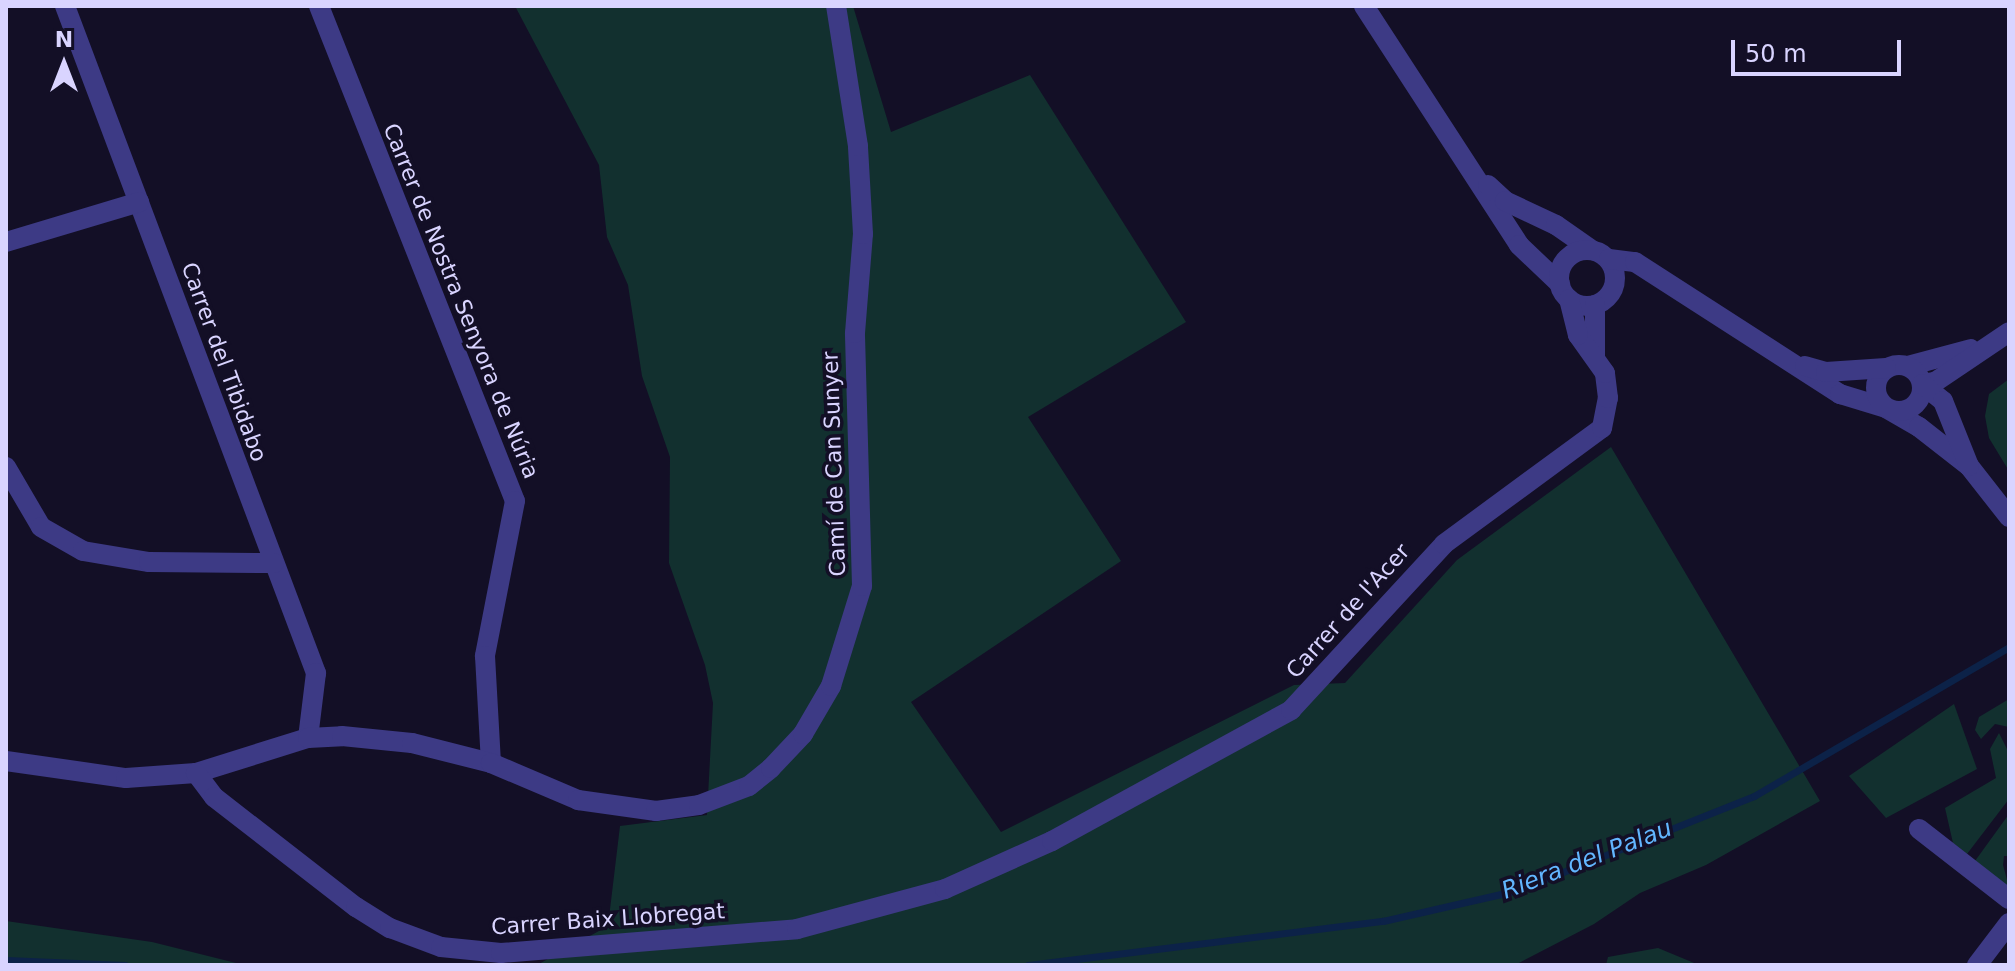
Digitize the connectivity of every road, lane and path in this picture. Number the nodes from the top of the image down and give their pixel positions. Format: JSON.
{"nodes":[{"id":1,"x":65,"y":6,"type":"edge"},
{"id":2,"x":319,"y":6,"type":"edge"},
{"id":3,"x":836,"y":6,"type":"edge"},
{"id":4,"x":1364,"y":6,"type":"edge"},
{"id":5,"x":1465,"y":163,"type":"junction"},
{"id":6,"x":139,"y":202,"type":"junction"},
{"id":7,"x":6,"y":242,"type":"edge"},
{"id":8,"x":1601,"y":254,"type":"junction"},
{"id":9,"x":1668,"y":285,"type":"junction"},
{"id":10,"x":1615,"y":286,"type":"junction"},
{"id":11,"x":1564,"y":291,"type":"junction"},
{"id":12,"x":1595,"y":305,"type":"junction"},
{"id":13,"x":2009,"y":332,"type":"edge"},
{"id":14,"x":1982,"y":346,"type":"junction"},
{"id":15,"x":1595,"y":357,"type":"junction"},
{"id":16,"x":1786,"y":361,"type":"junction"},
{"id":17,"x":1908,"y":366,"type":"junction"},
{"id":18,"x":1954,"y":367,"type":"junction"},
{"id":19,"x":1886,"y":368,"type":"junction"},
{"id":20,"x":1922,"y":384,"type":"junction"},
{"id":21,"x":1943,"y":401,"type":"junction"},
{"id":22,"x":1886,"y":408,"type":"junction"},
{"id":23,"x":1969,"y":466,"type":"junction"},
{"id":24,"x":6,"y":467,"type":"edge"},
{"id":25,"x":2009,"y":517,"type":"edge"},
{"id":26,"x":274,"y":563,"type":"junction"},
{"id":27,"x":308,"y":738,"type":"junction"},
{"id":28,"x":6,"y":761,"type":"edge"},
{"id":29,"x":491,"y":763,"type":"junction"},
{"id":30,"x":196,"y":773,"type":"junction"},
{"id":31,"x":1919,"y":829,"type":"dead end"},
{"id":32,"x":2009,"y":899,"type":"edge"},
{"id":33,"x":2009,"y":923,"type":"edge"},
{"id":34,"x":747,"y":934,"type":"joint"},
{"id":35,"x":1977,"y":965,"type":"edge"}],
"edges":[{"from":1,"to":6,"type":"street","name":"Carrer del Tibidabo"},
{"from":2,"to":29,"type":"street","name":"Carrer de Nostra Senyora de Núria"},
{"from":3,"to":29,"type":"street","name":"Camí de Can Sunyer"},
{"from":4,"to":5,"type":"street"},
{"from":5,"to":8,"type":"street"},
{"from":5,"to":11,"type":"street"},
{"from":6,"to":7,"type":"street"},
{"from":6,"to":26,"type":"street","name":"Carrer del Tibidabo"},
{"from":8,"to":9,"type":"street"},
{"from":8,"to":10,"type":"street"},
{"from":8,"to":11,"type":"street"},
{"from":9,"to":10,"type":"street"},
{"from":9,"to":16,"type":"street"},
{"from":10,"to":12,"type":"street"},
{"from":11,"to":12,"type":"street"},
{"from":11,"to":15,"type":"street"},
{"from":12,"to":15,"type":"street"},
{"from":13,"to":14,"type":"street"},
{"from":14,"to":17,"type":"street"},
{"from":14,"to":18,"type":"street"},
{"from":15,"to":34,"type":"street","name":"Carrer de l'Acer"},
{"from":16,"to":19,"type":"street"},
{"from":16,"to":22,"type":"street"},
{"from":17,"to":19,"type":"street"},
{"from":17,"to":20,"type":"street"},
{"from":18,"to":20,"type":"street"},
{"from":18,"to":21,"type":"street"},
{"from":19,"to":22,"type":"street"},
{"from":20,"to":21,"type":"street"},
{"from":20,"to":22,"type":"street"},
{"from":21,"to":23,"type":"street"},
{"from":22,"to":23,"type":"street"},
{"from":23,"to":25,"type":"street"},
{"from":24,"to":26,"type":"street"},
{"from":26,"to":27,"type":"street","name":"Carrer del Tibidabo"},
{"from":27,"to":29,"type":"street","name":"Camí de Can Sunyer"},
{"from":27,"to":30,"type":"street","name":"Camí de Can Sunyer"},
{"from":28,"to":30,"type":"street","name":"Camí de Can Sunyer"},
{"from":30,"to":34,"type":"street","name":"Carrer Baix Llobregat"},
{"from":31,"to":32,"type":"street"},
{"from":33,"to":35,"type":"street"}]}
